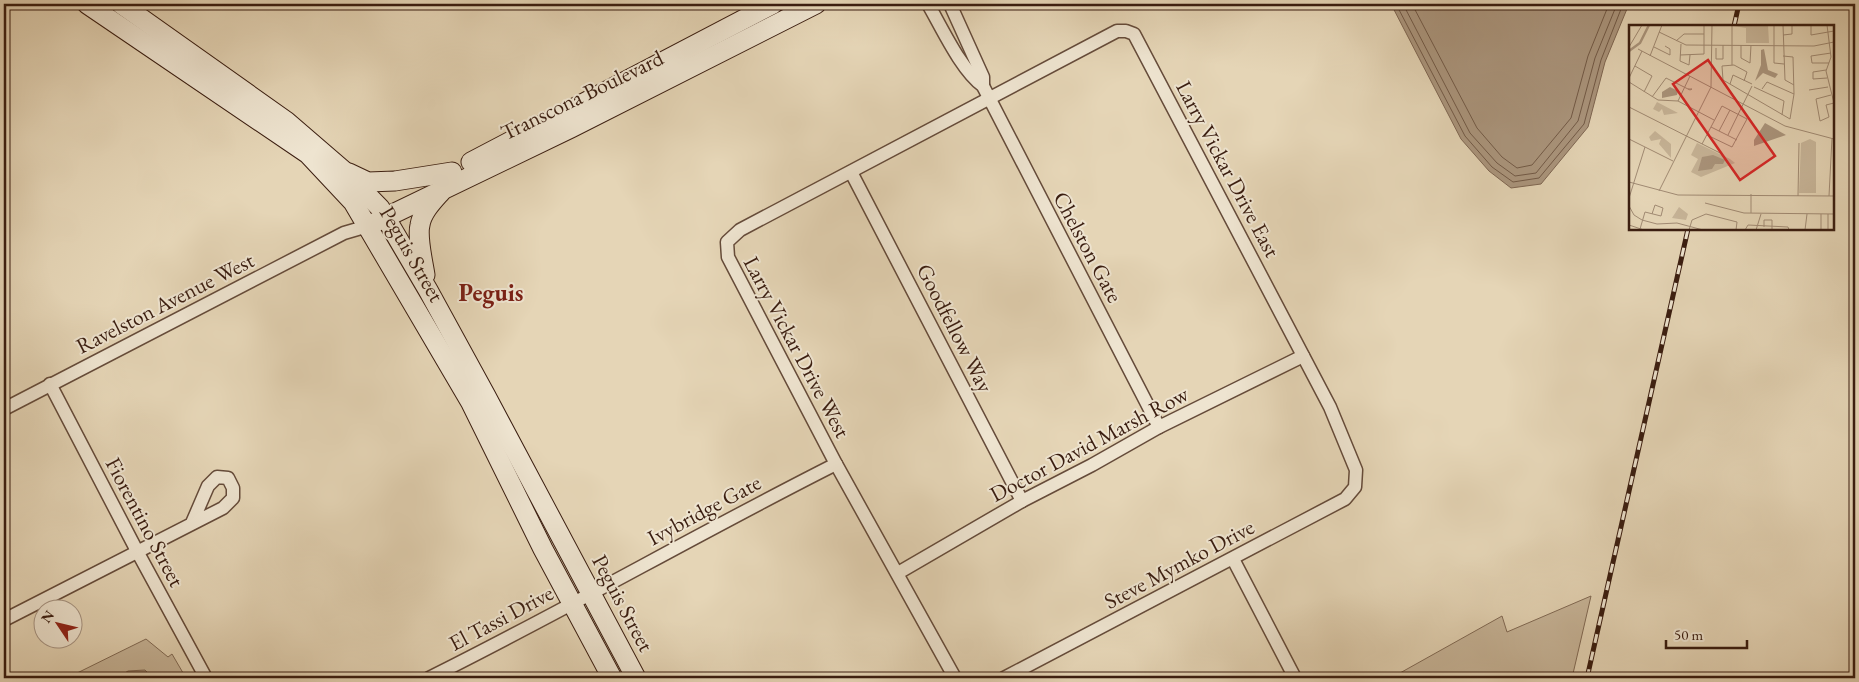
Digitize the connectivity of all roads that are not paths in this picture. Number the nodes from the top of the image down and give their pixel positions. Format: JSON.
{"nodes":[{"id":1,"x":87,"y":4,"type":"edge"},
{"id":2,"x":122,"y":4,"type":"edge"},
{"id":3,"x":773,"y":4,"type":"edge"},
{"id":4,"x":816,"y":4,"type":"edge"},
{"id":5,"x":928,"y":4,"type":"edge"},
{"id":6,"x":950,"y":4,"type":"edge"},
{"id":7,"x":983,"y":86,"type":"junction"},
{"id":8,"x":988,"y":99,"type":"junction"},
{"id":9,"x":344,"y":171,"type":"junction"},
{"id":10,"x":851,"y":172,"type":"junction"},
{"id":11,"x":449,"y":180,"type":"junction"},
{"id":12,"x":383,"y":213,"type":"junction"},
{"id":13,"x":366,"y":222,"type":"junction"},
{"id":14,"x":428,"y":290,"type":"junction"},
{"id":15,"x":1303,"y":356,"type":"junction"},
{"id":16,"x":50,"y":384,"type":"junction"},
{"id":17,"x":4,"y":409,"type":"edge"},
{"id":18,"x":1159,"y":427,"type":"junction"},
{"id":19,"x":836,"y":464,"type":"junction"},
{"id":20,"x":1356,"y":470,"type":"joint"},
{"id":21,"x":1022,"y":501,"type":"junction"},
{"id":22,"x":192,"y":523,"type":"dead end"},
{"id":23,"x":137,"y":551,"type":"junction"},
{"id":24,"x":1233,"y":559,"type":"junction"},
{"id":25,"x":898,"y":573,"type":"junction"},
{"id":26,"x":591,"y":593,"type":"junction"},
{"id":27,"x":572,"y":604,"type":"junction"},
{"id":28,"x":4,"y":620,"type":"edge"},
{"id":29,"x":206,"y":678,"type":"edge"},
{"id":30,"x":429,"y":678,"type":"edge"},
{"id":31,"x":612,"y":678,"type":"edge"},
{"id":32,"x":636,"y":678,"type":"edge"},
{"id":33,"x":955,"y":678,"type":"edge"},
{"id":34,"x":1004,"y":678,"type":"edge"},
{"id":35,"x":1295,"y":678,"type":"edge"}],
"edges":[{"from":1,"to":13,"type":"street","name":"Peguis Street"},
{"from":2,"to":9,"type":"street","name":"Peguis Street"},
{"from":3,"to":11,"type":"street","name":"Transcona Boulevard"},
{"from":4,"to":11,"type":"street","name":"Transcona Boulevard"},
{"from":5,"to":7,"type":"street","name":"Chelston Gate"},
{"from":6,"to":7,"type":"street","name":"Chelston Gate"},
{"from":7,"to":8,"type":"street","name":"Chelston Gate"},
{"from":8,"to":10,"type":"street","name":"Larry Vickar Drive West"},
{"from":8,"to":15,"type":"street","name":"Larry Vickar Drive East"},
{"from":8,"to":18,"type":"street","name":"Chelston Gate"},
{"from":9,"to":11,"type":"street"},
{"from":9,"to":12,"type":"street","name":"Peguis Street"},
{"from":10,"to":19,"type":"street","name":"Larry Vickar Drive West"},
{"from":10,"to":21,"type":"street","name":"Goodfellow Way"},
{"from":11,"to":12,"type":"street","name":"Transcona Boulevard"},
{"from":11,"to":14,"type":"street"},
{"from":12,"to":13,"type":"street","name":"Transcona Boulevard"},
{"from":12,"to":14,"type":"street","name":"Peguis Street"},
{"from":13,"to":16,"type":"street","name":"Ravelston Avenue West"},
{"from":13,"to":27,"type":"street","name":"Peguis Street"},
{"from":14,"to":26,"type":"street","name":"Peguis Street"},
{"from":15,"to":18,"type":"street","name":"Doctor David Marsh Row"},
{"from":15,"to":20,"type":"street","name":"Larry Vickar Drive East"},
{"from":16,"to":17,"type":"street","name":"Ravelston Avenue West"},
{"from":16,"to":23,"type":"street","name":"Fiorentino Street"},
{"from":18,"to":21,"type":"street","name":"Doctor David Marsh Row"},
{"from":19,"to":25,"type":"street","name":"Larry Vickar Drive West"},
{"from":19,"to":26,"type":"street","name":"Ivybridge Gate"},
{"from":20,"to":24,"type":"street","name":"Steve Mymko Drive"},
{"from":21,"to":25,"type":"street","name":"Doctor David Marsh Row"},
{"from":22,"to":23,"type":"street"},
{"from":23,"to":28,"type":"street"},
{"from":23,"to":29,"type":"street","name":"Fiorentino Street"},
{"from":24,"to":34,"type":"street","name":"Steve Mymko Drive"},
{"from":24,"to":35,"type":"street"},
{"from":25,"to":33,"type":"street","name":"Larry Vickar Drive West"},
{"from":26,"to":27,"type":"street","name":"El Tassi Drive"},
{"from":26,"to":32,"type":"street","name":"Peguis Street"},
{"from":27,"to":30,"type":"street","name":"El Tassi Drive"},
{"from":27,"to":31,"type":"street","name":"Peguis Street"}]}
